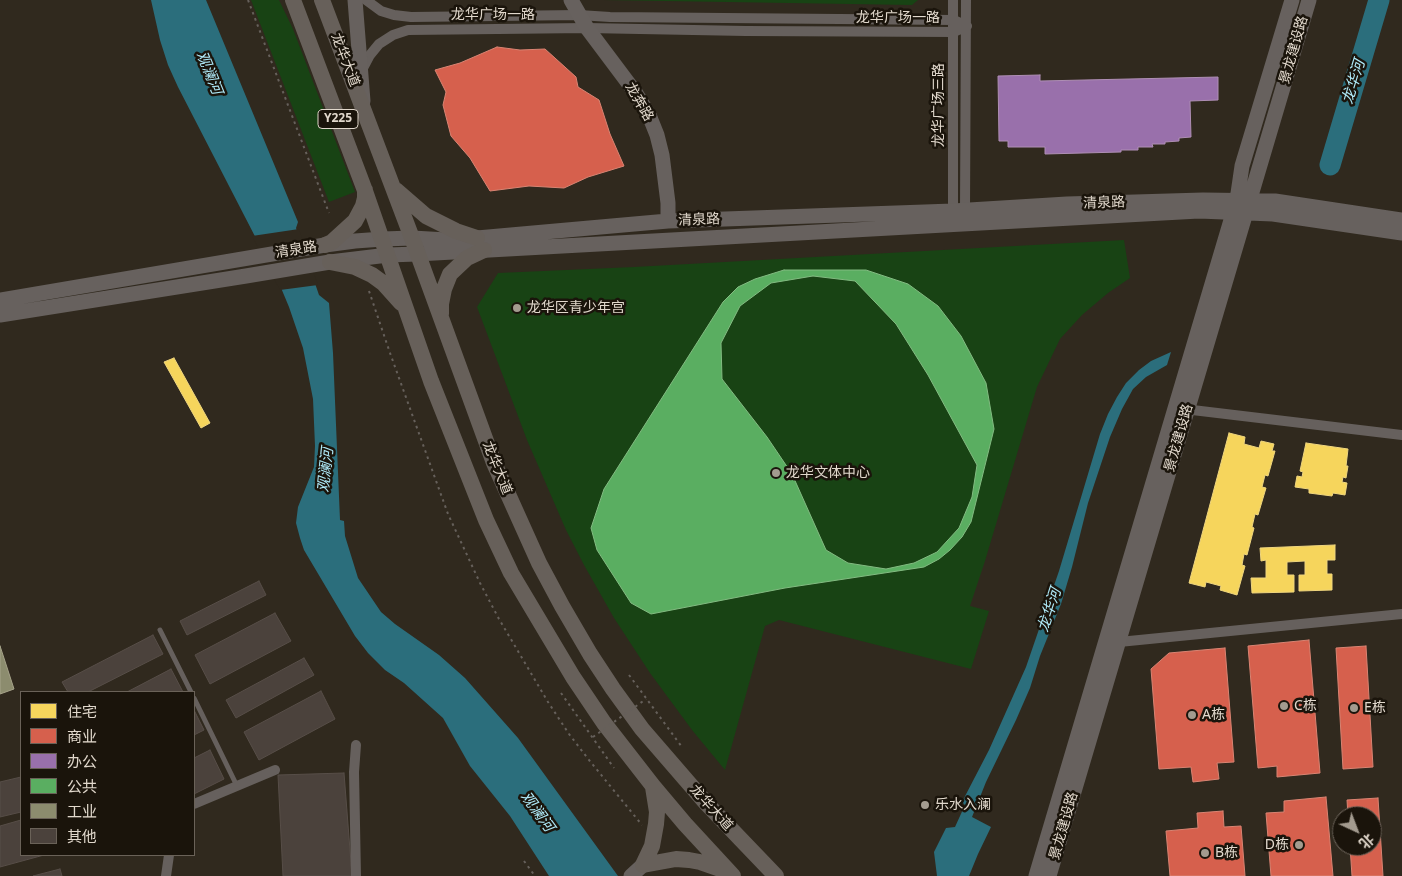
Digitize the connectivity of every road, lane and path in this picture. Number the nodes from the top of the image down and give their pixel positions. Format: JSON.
{"nodes":[{"id":1,"x":248,"y":0,"type":"edge"},
{"id":2,"x":322,"y":0,"type":"edge"},
{"id":3,"x":355,"y":0,"type":"edge"},
{"id":4,"x":366,"y":0,"type":"edge"},
{"id":5,"x":571,"y":0,"type":"edge"},
{"id":6,"x":954,"y":0,"type":"edge"},
{"id":7,"x":966,"y":0,"type":"edge"},
{"id":8,"x":1292,"y":0,"type":"edge"},
{"id":9,"x":1309,"y":0,"type":"edge"},
{"id":10,"x":294,"y":3,"type":"edge"},
{"id":11,"x":579,"y":15,"type":"junction"},
{"id":12,"x":954,"y":20,"type":"junction"},
{"id":13,"x":967,"y":26,"type":"junction"},
{"id":14,"x":587,"y":28,"type":"junction"},
{"id":15,"x":954,"y":32,"type":"junction"},
{"id":16,"x":361,"y":72,"type":"junction"},
{"id":17,"x":363,"y":109,"type":"junction"},
{"id":18,"x":392,"y":186,"type":"junction"},
{"id":19,"x":364,"y":188,"type":"junction"},
{"id":20,"x":1241,"y":207,"type":"junction"},
{"id":21,"x":959,"y":210,"type":"junction"},
{"id":22,"x":329,"y":213,"type":"dead end"},
{"id":23,"x":1402,"y":220,"type":"edge"},
{"id":24,"x":668,"y":221,"type":"junction"},
{"id":25,"x":1402,"y":233,"type":"edge"},
{"id":26,"x":412,"y":238,"type":"junction"},
{"id":27,"x":383,"y":239,"type":"junction"},
{"id":28,"x":480,"y":244,"type":"junction"},
{"id":29,"x":325,"y":245,"type":"junction"},
{"id":30,"x":388,"y":254,"type":"junction"},
{"id":31,"x":417,"y":254,"type":"junction"},
{"id":32,"x":330,"y":262,"type":"junction"},
{"id":33,"x":369,"y":290,"type":"dead end"},
{"id":34,"x":0,"y":300,"type":"edge"},
{"id":35,"x":406,"y":308,"type":"junction"},
{"id":36,"x":0,"y":315,"type":"edge"},
{"id":37,"x":442,"y":321,"type":"junction"},
{"id":38,"x":1181,"y":409,"type":"junction"},
{"id":39,"x":1402,"y":435,"type":"edge"},
{"id":40,"x":1402,"y":614,"type":"edge"},
{"id":41,"x":160,"y":630,"type":"dead end"},
{"id":42,"x":1119,"y":642,"type":"junction"},
{"id":43,"x":629,"y":675,"type":"dead end"},
{"id":44,"x":190,"y":691,"type":"edge"},
{"id":45,"x":561,"y":692,"type":"dead end"},
{"id":46,"x":646,"y":699,"type":"junction"},
{"id":47,"x":195,"y":700,"type":"edge"},
{"id":48,"x":593,"y":737,"type":"junction"},
{"id":49,"x":356,"y":745,"type":"dead end"},
{"id":50,"x":682,"y":747,"type":"dead end"},
{"id":51,"x":614,"y":768,"type":"dead end"},
{"id":52,"x":275,"y":770,"type":"dead end"},
{"id":53,"x":237,"y":786,"type":"junction"},
{"id":54,"x":653,"y":786,"type":"junction"},
{"id":55,"x":195,"y":804,"type":"edge"},
{"id":56,"x":644,"y":827,"type":"dead end"},
{"id":57,"x":169,"y":856,"type":"edge"},
{"id":58,"x":524,"y":861,"type":"dead end"},
{"id":59,"x":643,"y":865,"type":"junction"},
{"id":60,"x":731,"y":874,"type":"edge"},
{"id":61,"x":166,"y":876,"type":"edge"},
{"id":62,"x":356,"y":876,"type":"edge"},
{"id":63,"x":535,"y":876,"type":"edge"},
{"id":64,"x":631,"y":876,"type":"edge"},
{"id":65,"x":776,"y":876,"type":"edge"},
{"id":66,"x":1036,"y":876,"type":"edge"},
{"id":67,"x":1050,"y":876,"type":"edge"}],
"edges":[{"from":1,"to":22,"type":"path"},
{"from":2,"to":17,"type":"main road","name":"龙华大道","number":"Y225"},
{"from":3,"to":16,"type":"main road"},
{"from":4,"to":11,"type":"street","name":"龙华广场一路"},
{"from":5,"to":11,"type":"main road","name":"龙奔路"},
{"from":6,"to":12,"type":"street","name":"龙华广场三路"},
{"from":7,"to":13,"type":"street","name":"龙华广场三路"},
{"from":8,"to":20,"type":"main road","name":"景龙建设路"},
{"from":9,"to":20,"type":"main road","name":"景龙建设路"},
{"from":10,"to":19,"type":"main road","name":"龙华大道","number":"Y225"},
{"from":11,"to":12,"type":"street","name":"龙华广场一路"},
{"from":11,"to":14,"type":"main road","name":"龙奔路"},
{"from":12,"to":13,"type":"street","name":"龙华广场一路"},
{"from":12,"to":15,"type":"street","name":"龙华广场三路"},
{"from":13,"to":15,"type":"street","name":"龙华广场一路"},
{"from":13,"to":21,"type":"street","name":"龙华广场三路"},
{"from":14,"to":15,"type":"street","name":"龙华广场一路"},
{"from":14,"to":16,"type":"street","name":"龙华广场一路"},
{"from":14,"to":24,"type":"main road","name":"龙奔路"},
{"from":15,"to":21,"type":"street","name":"龙华广场三路"},
{"from":16,"to":17,"type":"main road"},
{"from":17,"to":18,"type":"main road","name":"龙华大道","number":"Y225"},
{"from":18,"to":26,"type":"main road","name":"龙华大道","number":"Y225"},
{"from":18,"to":28,"type":"main road"},
{"from":19,"to":27,"type":"main road","name":"龙华大道","number":"Y225"},
{"from":19,"to":29,"type":"main road"},
{"from":20,"to":21,"type":"main road","name":"清泉路"},
{"from":20,"to":23,"type":"main road","name":"清泉路"},
{"from":20,"to":25,"type":"main road","name":"清泉路"},
{"from":20,"to":28,"type":"main road","name":"清泉路"},
{"from":20,"to":38,"type":"main road","name":"景龙建设路"},
{"from":21,"to":24,"type":"main road","name":"清泉路"},
{"from":24,"to":28,"type":"main road","name":"清泉路"},
{"from":26,"to":27,"type":"main road","name":"清泉路"},
{"from":26,"to":28,"type":"main road","name":"清泉路"},
{"from":26,"to":31,"type":"main road","name":"龙华大道","number":"Y225"},
{"from":27,"to":29,"type":"main road","name":"清泉路"},
{"from":27,"to":30,"type":"main road","name":"龙华大道","number":"Y225"},
{"from":28,"to":31,"type":"main road","name":"清泉路"},
{"from":28,"to":37,"type":"main road"},
{"from":29,"to":34,"type":"main road","name":"清泉路"},
{"from":30,"to":31,"type":"main road","name":"清泉路"},
{"from":30,"to":32,"type":"main road","name":"清泉路"},
{"from":30,"to":35,"type":"main road","name":"龙华大道"},
{"from":31,"to":37,"type":"main road","name":"龙华大道"},
{"from":32,"to":35,"type":"main road"},
{"from":32,"to":36,"type":"main road","name":"清泉路"},
{"from":33,"to":56,"type":"path"},
{"from":35,"to":54,"type":"main road","name":"龙华大道"},
{"from":37,"to":65,"type":"main road","name":"龙华大道"},
{"from":38,"to":39,"type":"street"},
{"from":38,"to":42,"type":"main road","name":"景龙建设路"},
{"from":38,"to":66,"type":"main road","name":"景龙建设路"},
{"from":40,"to":42,"type":"street"},
{"from":41,"to":44,"type":"lane"},
{"from":42,"to":67,"type":"main road","name":"景龙建设路"},
{"from":43,"to":46,"type":"path"},
{"from":45,"to":48,"type":"path"},
{"from":46,"to":48,"type":"path","bridge":true},
{"from":46,"to":50,"type":"path"},
{"from":47,"to":53,"type":"lane"},
{"from":48,"to":51,"type":"path"},
{"from":49,"to":62,"type":"street"},
{"from":52,"to":53,"type":"street"},
{"from":53,"to":55,"type":"street"},
{"from":54,"to":59,"type":"main road"},
{"from":54,"to":60,"type":"main road","name":"龙华大道"},
{"from":57,"to":61,"type":"street"},
{"from":58,"to":63,"type":"path"},
{"from":59,"to":60,"type":"main road"},
{"from":59,"to":64,"type":"main road"}]}
